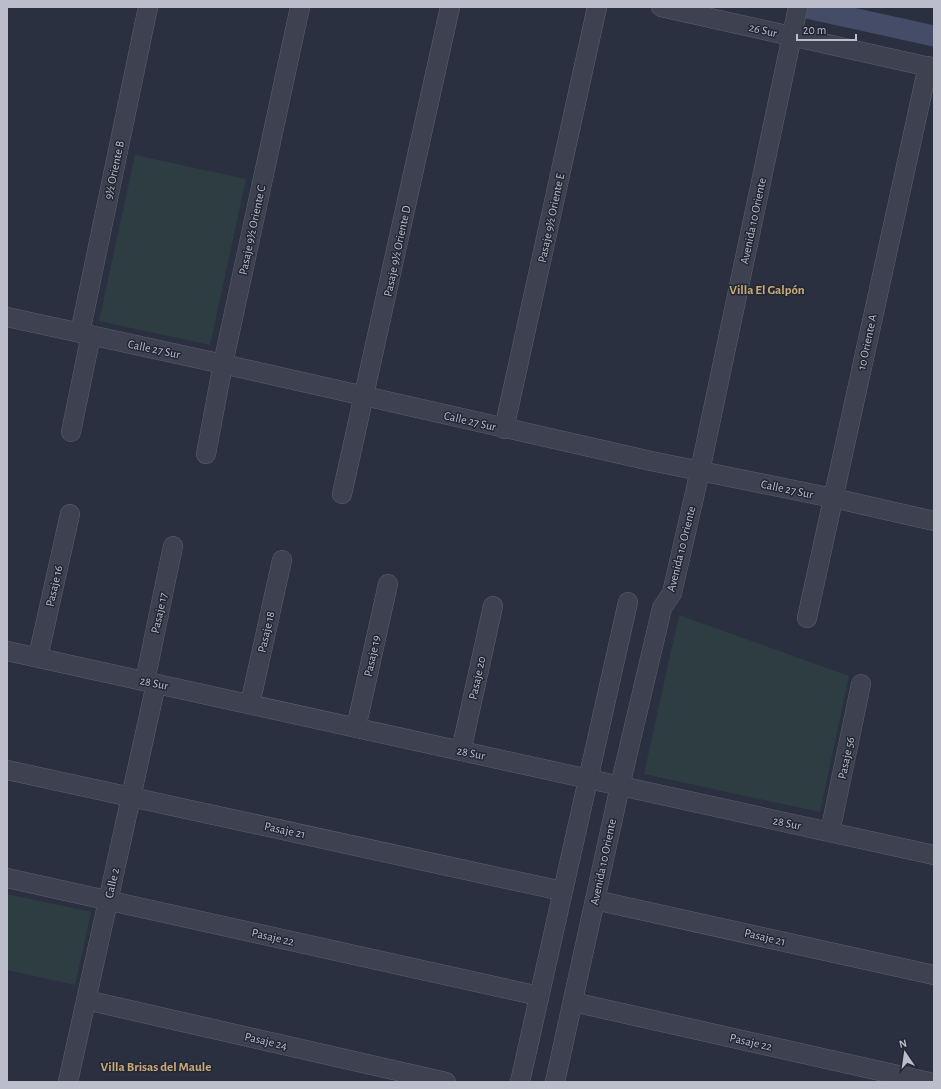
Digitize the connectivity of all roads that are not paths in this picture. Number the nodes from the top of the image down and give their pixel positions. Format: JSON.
{"nodes":[{"id":1,"x":148,"y":7,"type":"edge"},
{"id":2,"x":300,"y":7,"type":"edge"},
{"id":3,"x":450,"y":7,"type":"edge"},
{"id":4,"x":597,"y":7,"type":"edge"},
{"id":5,"x":661,"y":7,"type":"edge"},
{"id":6,"x":797,"y":12,"type":"edge"},
{"id":7,"x":792,"y":36,"type":"junction"},
{"id":8,"x":931,"y":67,"type":"edge"},
{"id":9,"x":7,"y":317,"type":"edge"},
{"id":10,"x":85,"y":334,"type":"junction"},
{"id":11,"x":223,"y":364,"type":"junction"},
{"id":12,"x":364,"y":397,"type":"junction"},
{"id":13,"x":504,"y":429,"type":"junction"},
{"id":14,"x":71,"y":432,"type":"dead end"},
{"id":15,"x":206,"y":454,"type":"dead end"},
{"id":16,"x":700,"y":471,"type":"junction"},
{"id":17,"x":342,"y":494,"type":"dead end"},
{"id":18,"x":833,"y":498,"type":"junction"},
{"id":19,"x":70,"y":514,"type":"dead end"},
{"id":20,"x":934,"y":521,"type":"edge"},
{"id":21,"x":173,"y":546,"type":"dead end"},
{"id":22,"x":282,"y":560,"type":"dead end"},
{"id":23,"x":388,"y":584,"type":"dead end"},
{"id":24,"x":628,"y":602,"type":"dead end"},
{"id":25,"x":493,"y":606,"type":"dead end"},
{"id":26,"x":807,"y":618,"type":"dead end"},
{"id":27,"x":7,"y":651,"type":"edge"},
{"id":28,"x":38,"y":657,"type":"junction"},
{"id":29,"x":151,"y":682,"type":"junction"},
{"id":30,"x":861,"y":684,"type":"dead end"},
{"id":31,"x":250,"y":704,"type":"junction"},
{"id":32,"x":356,"y":728,"type":"junction"},
{"id":33,"x":461,"y":751,"type":"junction"},
{"id":34,"x":7,"y":770,"type":"edge"},
{"id":35,"x":587,"y":779,"type":"junction"},
{"id":36,"x":620,"y":786,"type":"junction"},
{"id":37,"x":131,"y":797,"type":"junction"},
{"id":38,"x":830,"y":832,"type":"junction"},
{"id":39,"x":934,"y":855,"type":"edge"},
{"id":40,"x":7,"y":878,"type":"edge"},
{"id":41,"x":562,"y":891,"type":"junction"},
{"id":42,"x":108,"y":900,"type":"junction"},
{"id":43,"x":595,"y":900,"type":"junction"},
{"id":44,"x":934,"y":975,"type":"edge"},
{"id":45,"x":539,"y":996,"type":"junction"},
{"id":46,"x":86,"y":1000,"type":"junction"},
{"id":47,"x":573,"y":1002,"type":"junction"},
{"id":48,"x":68,"y":1082,"type":"edge"},
{"id":49,"x":446,"y":1082,"type":"edge"},
{"id":50,"x":520,"y":1082,"type":"edge"},
{"id":51,"x":555,"y":1082,"type":"edge"},
{"id":52,"x":930,"y":1082,"type":"edge"}],
"edges":[{"from":1,"to":10,"type":"street","name":"9½ Oriente B"},
{"from":2,"to":11,"type":"street","name":"Pasaje 9½ Oriente C"},
{"from":3,"to":12,"type":"street","name":"Pasaje 9½ Oriente D"},
{"from":4,"to":13,"type":"street","name":"Pasaje 9½ Oriente E"},
{"from":5,"to":7,"type":"street","name":"26 Sur"},
{"from":6,"to":7,"type":"street","name":"Avenida 10 Oriente"},
{"from":7,"to":8,"type":"street","name":"26 Sur"},
{"from":7,"to":16,"type":"street","name":"Avenida 10 Oriente"},
{"from":8,"to":18,"type":"street","name":"10 Oriente A"},
{"from":9,"to":10,"type":"street","name":"Calle 27 Sur"},
{"from":10,"to":11,"type":"street","name":"Calle 27 Sur"},
{"from":10,"to":14,"type":"street","name":"9½ Oriente B"},
{"from":11,"to":12,"type":"street","name":"Calle 27 Sur"},
{"from":11,"to":15,"type":"street","name":"Pasaje 9½ Oriente C"},
{"from":12,"to":13,"type":"street","name":"Calle 27 Sur"},
{"from":12,"to":17,"type":"street","name":"Pasaje 9½ Oriente D"},
{"from":13,"to":16,"type":"street","name":"Calle 27 Sur"},
{"from":16,"to":18,"type":"street","name":"Calle 27 Sur"},
{"from":16,"to":36,"type":"street","name":"Avenida 10 Oriente"},
{"from":18,"to":20,"type":"street","name":"Calle 27 Sur"},
{"from":18,"to":26,"type":"street","name":"10 Oriente A"},
{"from":19,"to":28,"type":"street","name":"Pasaje 16"},
{"from":21,"to":29,"type":"street","name":"Pasaje 17"},
{"from":22,"to":31,"type":"street","name":"Pasaje 18"},
{"from":23,"to":32,"type":"street","name":"Pasaje 19"},
{"from":24,"to":35,"type":"street"},
{"from":25,"to":33,"type":"street","name":"Pasaje 20"},
{"from":27,"to":28,"type":"street","name":"28 Sur"},
{"from":28,"to":29,"type":"street","name":"28 Sur"},
{"from":29,"to":31,"type":"street","name":"28 Sur"},
{"from":29,"to":37,"type":"street","name":"Calle 2"},
{"from":30,"to":38,"type":"street","name":"Pasaje 56"},
{"from":31,"to":32,"type":"street","name":"28 Sur"},
{"from":32,"to":33,"type":"street","name":"28 Sur"},
{"from":33,"to":35,"type":"street","name":"28 Sur"},
{"from":34,"to":37,"type":"street","name":"Pasaje 21"},
{"from":35,"to":36,"type":"street","name":"28 Sur"},
{"from":35,"to":41,"type":"street"},
{"from":36,"to":38,"type":"street","name":"28 Sur"},
{"from":36,"to":43,"type":"street","name":"Avenida 10 Oriente"},
{"from":37,"to":41,"type":"street","name":"Pasaje 21"},
{"from":37,"to":42,"type":"street","name":"Calle 2"},
{"from":38,"to":39,"type":"street","name":"28 Sur"},
{"from":40,"to":42,"type":"street","name":"Pasaje 22"},
{"from":41,"to":45,"type":"street"},
{"from":42,"to":45,"type":"street","name":"Pasaje 22"},
{"from":42,"to":46,"type":"street","name":"Calle 2"},
{"from":43,"to":44,"type":"street","name":"Pasaje 21"},
{"from":43,"to":47,"type":"street","name":"Avenida 10 Oriente"},
{"from":45,"to":50,"type":"street"},
{"from":46,"to":48,"type":"street","name":"Calle 2"},
{"from":46,"to":49,"type":"street","name":"Pasaje 24"},
{"from":47,"to":51,"type":"street","name":"Avenida 10 Oriente"},
{"from":47,"to":52,"type":"street","name":"Pasaje 22"}]}
